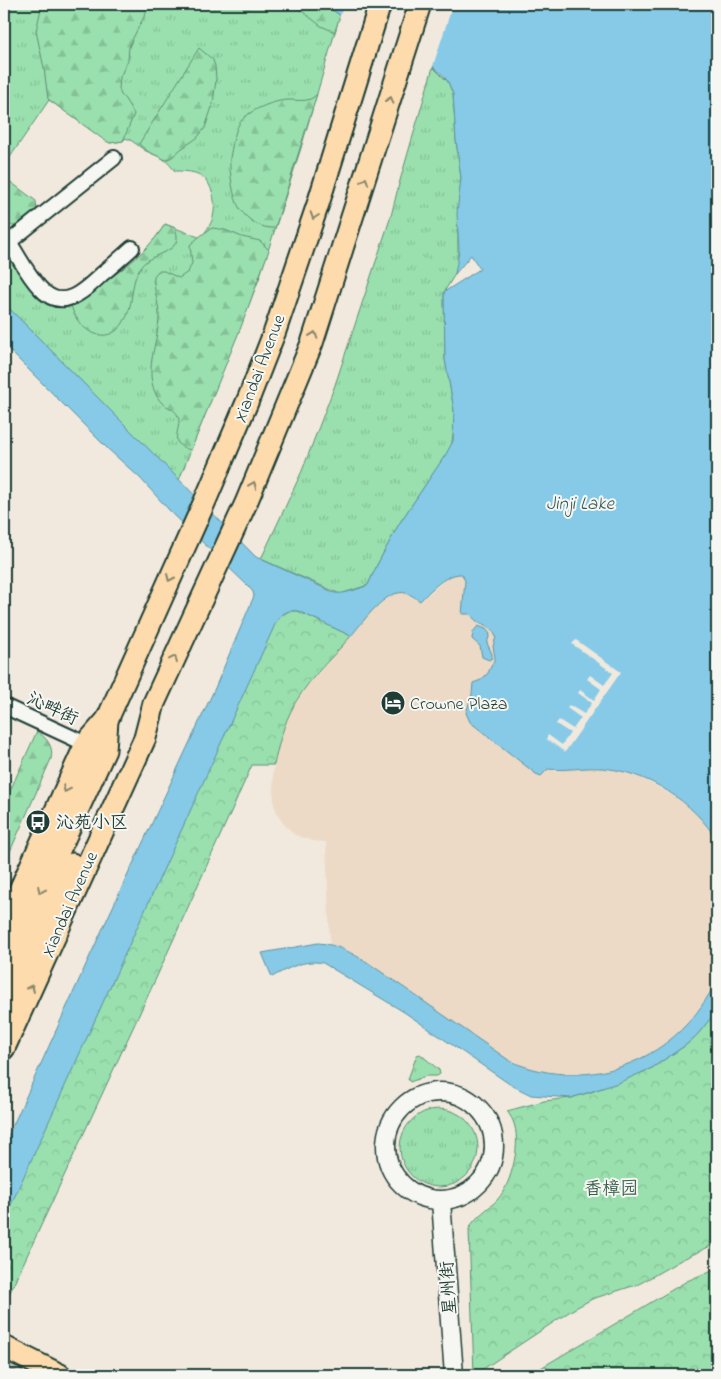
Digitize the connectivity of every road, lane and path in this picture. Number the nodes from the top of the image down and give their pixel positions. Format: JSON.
{"nodes":[{"id":1,"x":380,"y":4,"type":"edge"},
{"id":2,"x":420,"y":4,"type":"edge"},
{"id":3,"x":114,"y":158,"type":"dead end"},
{"id":4,"x":6,"y":240,"type":"edge"},
{"id":5,"x":132,"y":248,"type":"dead end"},
{"id":6,"x":154,"y":703,"type":"junction"},
{"id":7,"x":4,"y":706,"type":"edge"},
{"id":8,"x":108,"y":720,"type":"junction"},
{"id":9,"x":86,"y":744,"type":"junction"},
{"id":10,"x":4,"y":925,"type":"edge"},
{"id":11,"x":4,"y":970,"type":"edge"},
{"id":12,"x":4,"y":1011,"type":"edge"},
{"id":13,"x":4,"y":1048,"type":"edge"},
{"id":14,"x":441,"y":1200,"type":"junction"},
{"id":15,"x":4,"y":1347,"type":"edge"},
{"id":16,"x":60,"y":1375,"type":"edge"},
{"id":17,"x":454,"y":1375,"type":"edge"}],
"edges":[{"from":1,"to":8,"type":"main road","name":"Xiandai Avenue","one_way":true},
{"from":6,"to":2,"type":"main road","name":"Xiandai Avenue","one_way":true},
{"from":3,"to":4,"type":"street"},
{"from":4,"to":5,"type":"street"},
{"from":6,"to":12,"type":"main road","name":"Xiandai Avenue"},
{"from":13,"to":6,"type":"main road","name":"Xiandai Avenue","one_way":true},
{"from":7,"to":9,"type":"street","name":"沁畔街"},
{"from":8,"to":9,"type":"main road","name":"Xiandai Avenue"},
{"from":8,"to":11,"type":"main road","name":"Xiandai Avenue","one_way":true},
{"from":9,"to":10,"type":"main road","name":"Xiandai Avenue","one_way":true},
{"from":14,"to":14,"type":"street"},
{"from":14,"to":17,"type":"street","name":"星州街"},
{"from":15,"to":16,"type":"main road"}]}
